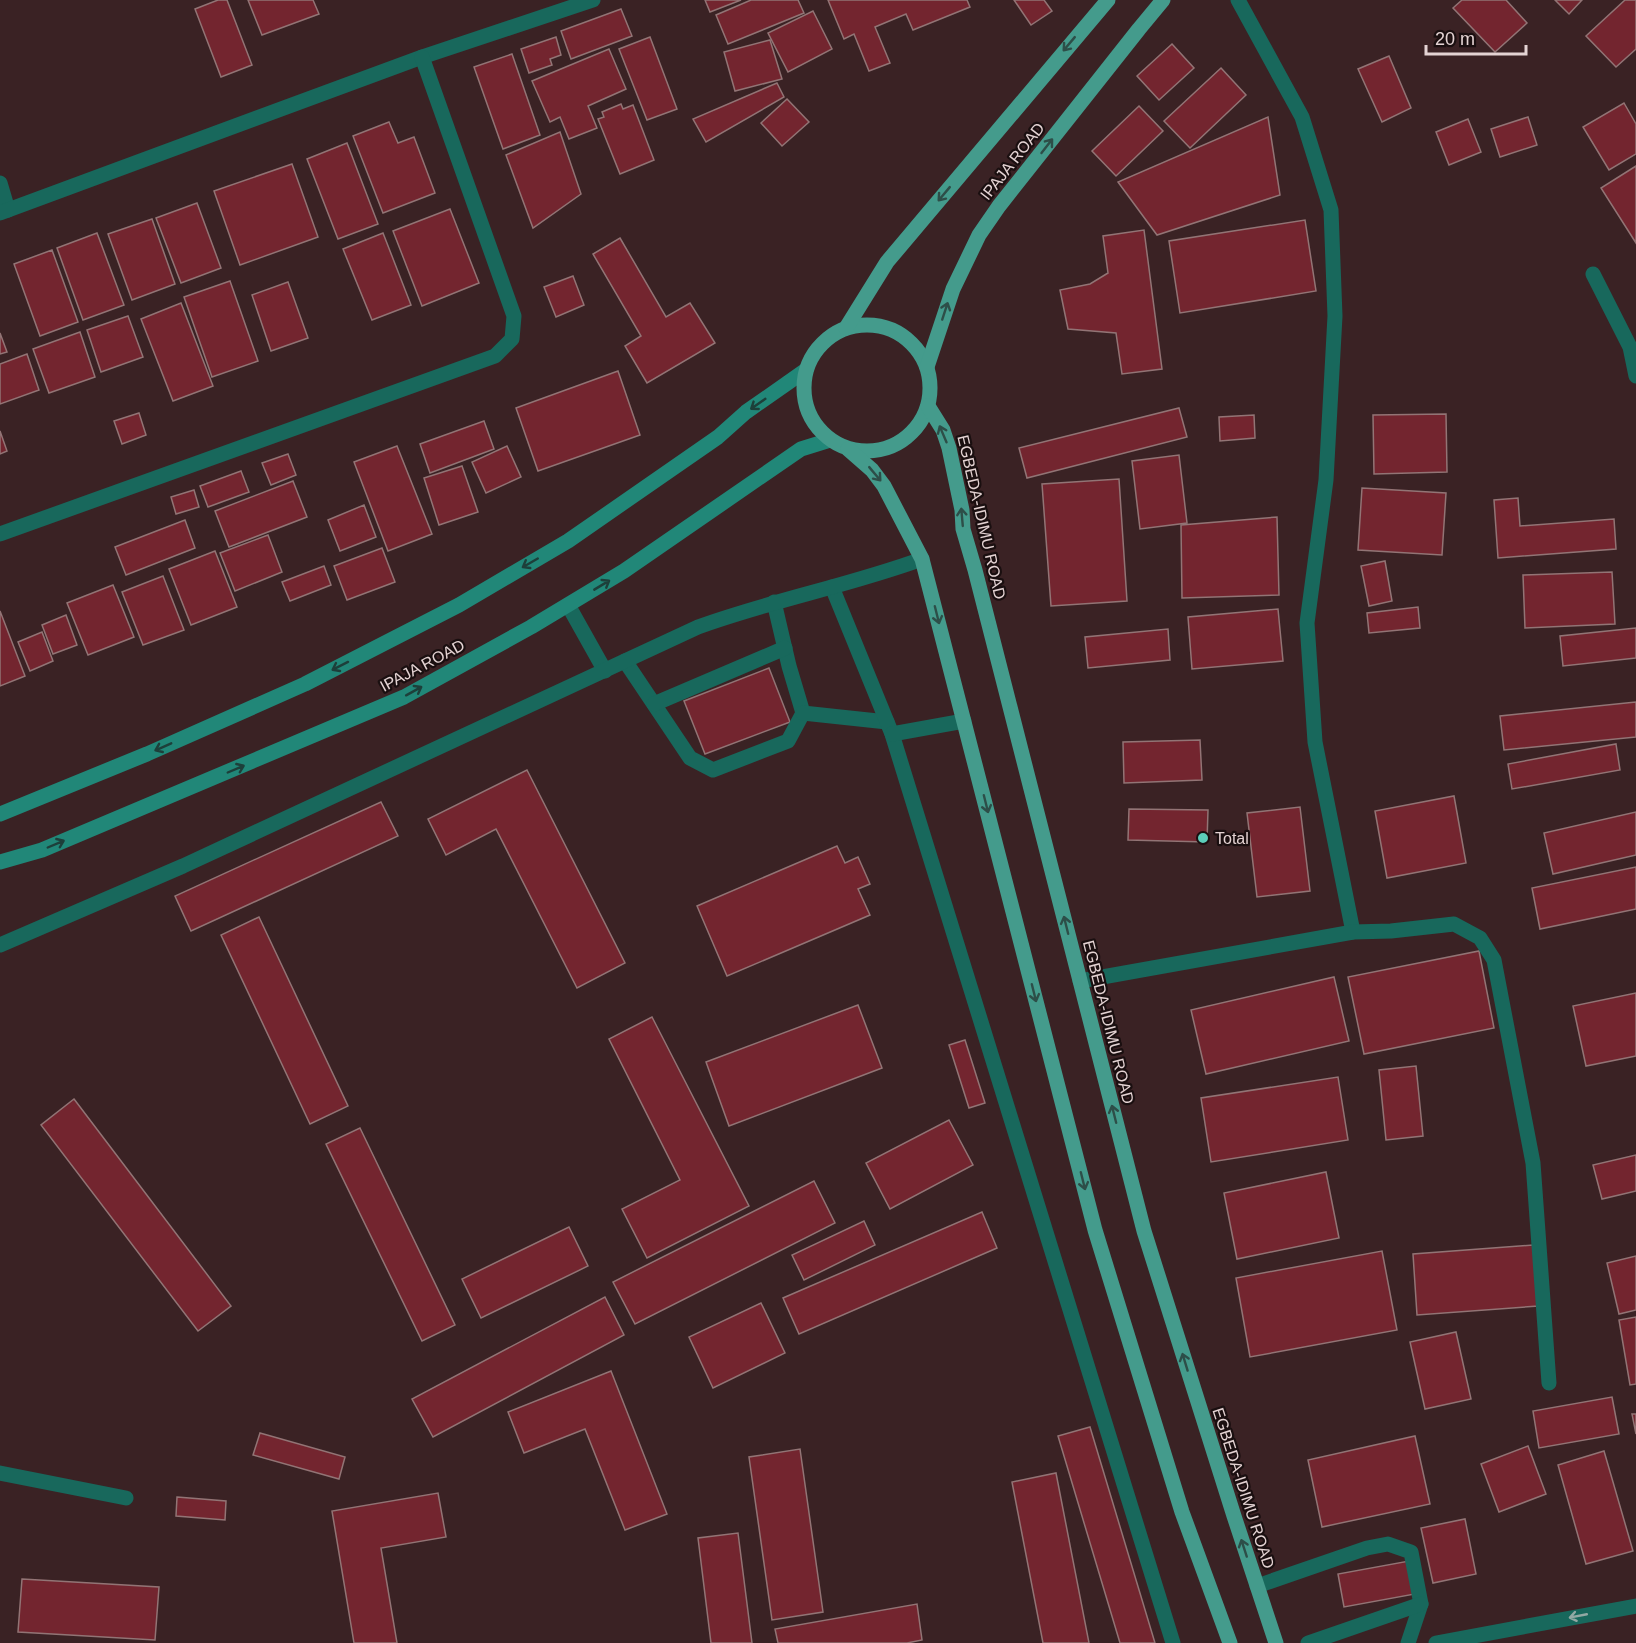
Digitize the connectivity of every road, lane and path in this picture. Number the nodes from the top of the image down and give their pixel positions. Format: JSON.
{"nodes":[{"id":1,"x":593,"y":0,"type":"edge"},
{"id":2,"x":1108,"y":0,"type":"edge"},
{"id":3,"x":1163,"y":0,"type":"edge"},
{"id":4,"x":1238,"y":0,"type":"edge"},
{"id":5,"x":422,"y":57,"type":"junction"},
{"id":6,"x":0,"y":183,"type":"edge"},
{"id":7,"x":4,"y":211,"type":"edge"},
{"id":8,"x":1593,"y":274,"type":"dead end"},
{"id":9,"x":846,"y":328,"type":"junction"},
{"id":10,"x":927,"y":367,"type":"junction"},
{"id":11,"x":806,"y":370,"type":"junction"},
{"id":12,"x":1636,"y":376,"type":"edge"},
{"id":13,"x":928,"y":406,"type":"junction"},
{"id":14,"x":830,"y":440,"type":"junction"},
{"id":15,"x":848,"y":449,"type":"junction"},
{"id":16,"x":0,"y":534,"type":"edge"},
{"id":17,"x":922,"y":560,"type":"junction"},
{"id":18,"x":832,"y":587,"type":"junction"},
{"id":19,"x":774,"y":602,"type":"junction"},
{"id":20,"x":568,"y":605,"type":"junction"},
{"id":21,"x":785,"y":648,"type":"junction"},
{"id":22,"x":625,"y":661,"type":"junction"},
{"id":23,"x":604,"y":671,"type":"junction"},
{"id":24,"x":654,"y":704,"type":"junction"},
{"id":25,"x":803,"y":713,"type":"junction"},
{"id":26,"x":964,"y":720,"type":"junction"},
{"id":27,"x":890,"y":728,"type":"junction"},
{"id":28,"x":0,"y":814,"type":"edge"},
{"id":29,"x":0,"y":862,"type":"edge"},
{"id":30,"x":1353,"y":932,"type":"junction"},
{"id":31,"x":0,"y":945,"type":"edge"},
{"id":32,"x":1080,"y":981,"type":"junction"},
{"id":33,"x":1549,"y":1383,"type":"dead end"},
{"id":34,"x":0,"y":1473,"type":"edge"},
{"id":35,"x":126,"y":1498,"type":"dead end"},
{"id":36,"x":1257,"y":1586,"type":"junction"},
{"id":37,"x":1421,"y":1604,"type":"junction"},
{"id":38,"x":1636,"y":1606,"type":"edge"},
{"id":39,"x":1173,"y":1643,"type":"edge"},
{"id":40,"x":1230,"y":1643,"type":"edge"},
{"id":41,"x":1276,"y":1643,"type":"edge"},
{"id":42,"x":1308,"y":1643,"type":"edge"},
{"id":43,"x":1408,"y":1643,"type":"edge"},
{"id":44,"x":1436,"y":1643,"type":"edge"}],
"edges":[{"from":1,"to":5,"type":"street"},
{"from":2,"to":9,"type":"main road","name":"IPAJA ROAD","one_way":true},
{"from":10,"to":3,"type":"main road","name":"IPAJA ROAD","one_way":true},
{"from":4,"to":30,"type":"street"},
{"from":5,"to":7,"type":"street"},
{"from":5,"to":16,"type":"street"},
{"from":6,"to":7,"type":"street"},
{"from":8,"to":12,"type":"street"},
{"from":9,"to":10,"type":"main road"},
{"from":9,"to":11,"type":"main road"},
{"from":10,"to":13,"type":"main road"},
{"from":11,"to":14,"type":"main road"},
{"from":11,"to":28,"type":"main road","one_way":true},
{"from":13,"to":15,"type":"main road"},
{"from":32,"to":13,"type":"main road","name":"EGBEDA-IDIMU ROAD","one_way":true},
{"from":14,"to":15,"type":"main road"},
{"from":20,"to":14,"type":"main road","name":"IPAJA ROAD","one_way":true},
{"from":15,"to":17,"type":"main road","one_way":true},
{"from":17,"to":18,"type":"street"},
{"from":17,"to":26,"type":"main road","one_way":true},
{"from":18,"to":19,"type":"street"},
{"from":18,"to":27,"type":"street"},
{"from":19,"to":21,"type":"street"},
{"from":19,"to":22,"type":"street"},
{"from":20,"to":23,"type":"street"},
{"from":29,"to":20,"type":"main road","name":"IPAJA ROAD","one_way":true},
{"from":21,"to":24,"type":"street"},
{"from":21,"to":25,"type":"street"},
{"from":22,"to":23,"type":"street"},
{"from":22,"to":24,"type":"street"},
{"from":23,"to":31,"type":"street"},
{"from":24,"to":25,"type":"street"},
{"from":25,"to":27,"type":"street"},
{"from":26,"to":27,"type":"street"},
{"from":26,"to":40,"type":"main road","one_way":true},
{"from":27,"to":39,"type":"street"},
{"from":30,"to":32,"type":"street"},
{"from":30,"to":33,"type":"street"},
{"from":36,"to":32,"type":"main road","name":"EGBEDA-IDIMU ROAD","one_way":true},
{"from":34,"to":35,"type":"street"},
{"from":36,"to":37,"type":"street"},
{"from":36,"to":41,"type":"main road","name":"EGBEDA-IDIMU ROAD"},
{"from":37,"to":42,"type":"street"},
{"from":37,"to":43,"type":"street"},
{"from":38,"to":44,"type":"street","one_way":true}]}
